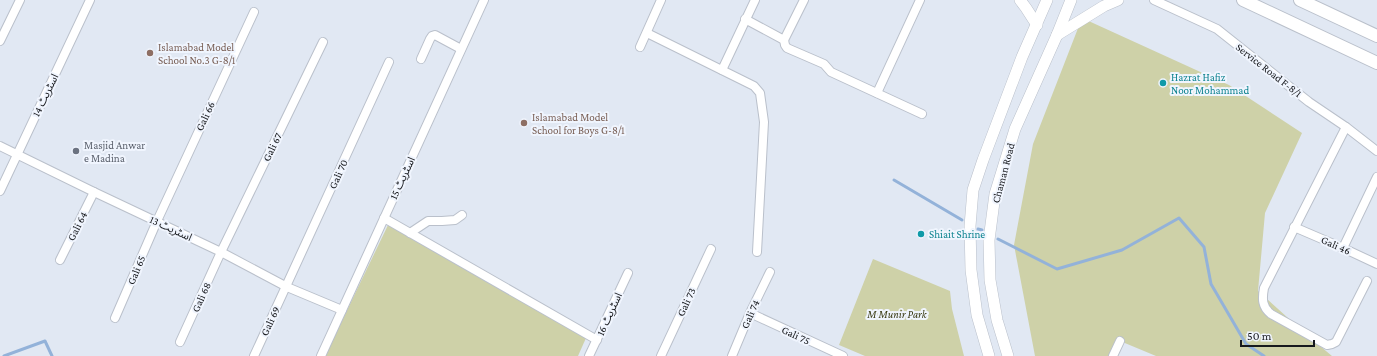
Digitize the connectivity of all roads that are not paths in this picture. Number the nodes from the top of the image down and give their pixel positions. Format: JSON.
{"nodes":[{"id":1,"x":20,"y":0,"type":"edge"},
{"id":2,"x":90,"y":0,"type":"edge"},
{"id":3,"x":484,"y":0,"type":"edge"},
{"id":4,"x":661,"y":0,"type":"edge"},
{"id":5,"x":755,"y":0,"type":"edge"},
{"id":6,"x":804,"y":0,"type":"edge"},
{"id":7,"x":920,"y":0,"type":"edge"},
{"id":8,"x":1020,"y":0,"type":"edge"},
{"id":9,"x":1047,"y":0,"type":"edge"},
{"id":10,"x":1071,"y":0,"type":"edge"},
{"id":11,"x":1118,"y":0,"type":"edge"},
{"id":12,"x":1154,"y":0,"type":"edge"},
{"id":13,"x":1243,"y":0,"type":"edge"},
{"id":14,"x":1300,"y":0,"type":"edge"},
{"id":15,"x":254,"y":12,"type":"dead end"},
{"id":16,"x":745,"y":20,"type":"junction"},
{"id":17,"x":1037,"y":25,"type":"junction"},
{"id":18,"x":647,"y":33,"type":"junction"},
{"id":19,"x":1057,"y":35,"type":"junction"},
{"id":20,"x":1377,"y":36,"type":"edge"},
{"id":21,"x":784,"y":40,"type":"junction"},
{"id":22,"x":0,"y":42,"type":"edge"},
{"id":23,"x":323,"y":42,"type":"dead end"},
{"id":24,"x":640,"y":47,"type":"dead end"},
{"id":25,"x":461,"y":49,"type":"junction"},
{"id":26,"x":421,"y":59,"type":"dead end"},
{"id":27,"x":389,"y":62,"type":"dead end"},
{"id":28,"x":1377,"y":63,"type":"edge"},
{"id":29,"x":722,"y":70,"type":"junction"},
{"id":30,"x":877,"y":93,"type":"junction"},
{"id":31,"x":922,"y":114,"type":"dead end"},
{"id":32,"x":1346,"y":127,"type":"junction"},
{"id":33,"x":0,"y":146,"type":"edge"},
{"id":34,"x":1377,"y":151,"type":"edge"},
{"id":35,"x":17,"y":153,"type":"junction"},
{"id":36,"x":1377,"y":177,"type":"edge"},
{"id":37,"x":0,"y":191,"type":"edge"},
{"id":38,"x":94,"y":192,"type":"junction"},
{"id":39,"x":462,"y":215,"type":"dead end"},
{"id":40,"x":384,"y":218,"type":"junction"},
{"id":41,"x":157,"y":221,"type":"junction"},
{"id":42,"x":1294,"y":227,"type":"junction"},
{"id":43,"x":410,"y":233,"type":"junction"},
{"id":44,"x":1343,"y":248,"type":"junction"},
{"id":45,"x":711,"y":249,"type":"dead end"},
{"id":46,"x":221,"y":252,"type":"junction"},
{"id":47,"x":758,"y":252,"type":"dead end"},
{"id":48,"x":60,"y":260,"type":"dead end"},
{"id":49,"x":1377,"y":264,"type":"edge"},
{"id":50,"x":770,"y":272,"type":"dead end"},
{"id":51,"x":628,"y":273,"type":"dead end"},
{"id":52,"x":1367,"y":281,"type":"dead end"},
{"id":53,"x":287,"y":287,"type":"junction"},
{"id":54,"x":342,"y":310,"type":"junction"},
{"id":55,"x":750,"y":313,"type":"junction"},
{"id":56,"x":115,"y":318,"type":"dead end"},
{"id":57,"x":597,"y":340,"type":"junction"},
{"id":58,"x":1120,"y":341,"type":"dead end"},
{"id":59,"x":180,"y":342,"type":"dead end"},
{"id":60,"x":254,"y":356,"type":"edge"},
{"id":61,"x":321,"y":356,"type":"edge"},
{"id":62,"x":590,"y":356,"type":"edge"},
{"id":63,"x":661,"y":356,"type":"edge"},
{"id":64,"x":732,"y":356,"type":"edge"},
{"id":65,"x":843,"y":356,"type":"edge"},
{"id":66,"x":989,"y":356,"type":"edge"},
{"id":67,"x":1008,"y":356,"type":"edge"},
{"id":68,"x":1113,"y":356,"type":"edge"}],
"edges":[{"from":1,"to":22,"type":"street"},
{"from":2,"to":35,"type":"street","name":"اسٹریٹ 14"},
{"from":3,"to":25,"type":"street","name":"اسٹریٹ 15"},
{"from":4,"to":18,"type":"street"},
{"from":5,"to":16,"type":"street"},
{"from":6,"to":21,"type":"street"},
{"from":7,"to":30,"type":"street"},
{"from":8,"to":17,"type":"street"},
{"from":9,"to":17,"type":"street","name":"Chaman Road"},
{"from":10,"to":19,"type":"street","name":"Chaman Road"},
{"from":11,"to":19,"type":"street"},
{"from":12,"to":32,"type":"street","name":"Service Road F-8/1"},
{"from":13,"to":28,"type":"main road"},
{"from":14,"to":20,"type":"main road"},
{"from":15,"to":41,"type":"street","name":"Gali 66"},
{"from":16,"to":21,"type":"street"},
{"from":16,"to":29,"type":"street"},
{"from":17,"to":66,"type":"street","name":"Chaman Road"},
{"from":18,"to":24,"type":"street"},
{"from":18,"to":29,"type":"street"},
{"from":19,"to":67,"type":"street","name":"Chaman Road"},
{"from":21,"to":30,"type":"street"},
{"from":23,"to":46,"type":"street","name":"Gali 67"},
{"from":25,"to":26,"type":"street"},
{"from":25,"to":40,"type":"street","name":"اسٹریٹ 15"},
{"from":27,"to":53,"type":"street","name":"Gali 70"},
{"from":29,"to":47,"type":"street"},
{"from":30,"to":31,"type":"street"},
{"from":32,"to":34,"type":"street","name":"Service Road F-8/1"},
{"from":32,"to":42,"type":"street"},
{"from":33,"to":35,"type":"street","name":"اسٹریٹ 13"},
{"from":35,"to":37,"type":"street","name":"اسٹریٹ 14"},
{"from":35,"to":38,"type":"street","name":"اسٹریٹ 13"},
{"from":36,"to":44,"type":"street"},
{"from":38,"to":41,"type":"street","name":"اسٹریٹ 13"},
{"from":38,"to":48,"type":"street","name":"Gali 64"},
{"from":39,"to":43,"type":"street"},
{"from":40,"to":43,"type":"street"},
{"from":40,"to":54,"type":"street","name":"اسٹریٹ 15"},
{"from":41,"to":46,"type":"street","name":"اسٹریٹ 13"},
{"from":41,"to":56,"type":"street","name":"Gali 65"},
{"from":42,"to":44,"type":"street","name":"Gali 46"},
{"from":42,"to":52,"type":"street"},
{"from":43,"to":57,"type":"street"},
{"from":44,"to":49,"type":"street","name":"Gali 46"},
{"from":45,"to":63,"type":"street","name":"Gali 73"},
{"from":46,"to":53,"type":"street","name":"اسٹریٹ 13"},
{"from":46,"to":59,"type":"street","name":"Gali 68"},
{"from":50,"to":55,"type":"street","name":"Gali 74"},
{"from":51,"to":57,"type":"street","name":"اسٹریٹ 16"},
{"from":53,"to":54,"type":"street","name":"اسٹریٹ 13"},
{"from":53,"to":60,"type":"street","name":"Gali 69"},
{"from":54,"to":61,"type":"street","name":"اسٹریٹ 15"},
{"from":55,"to":64,"type":"street","name":"Gali 74"},
{"from":55,"to":65,"type":"street","name":"Gali 75"},
{"from":57,"to":62,"type":"street","name":"اسٹریٹ 16"},
{"from":58,"to":68,"type":"street"}]}
